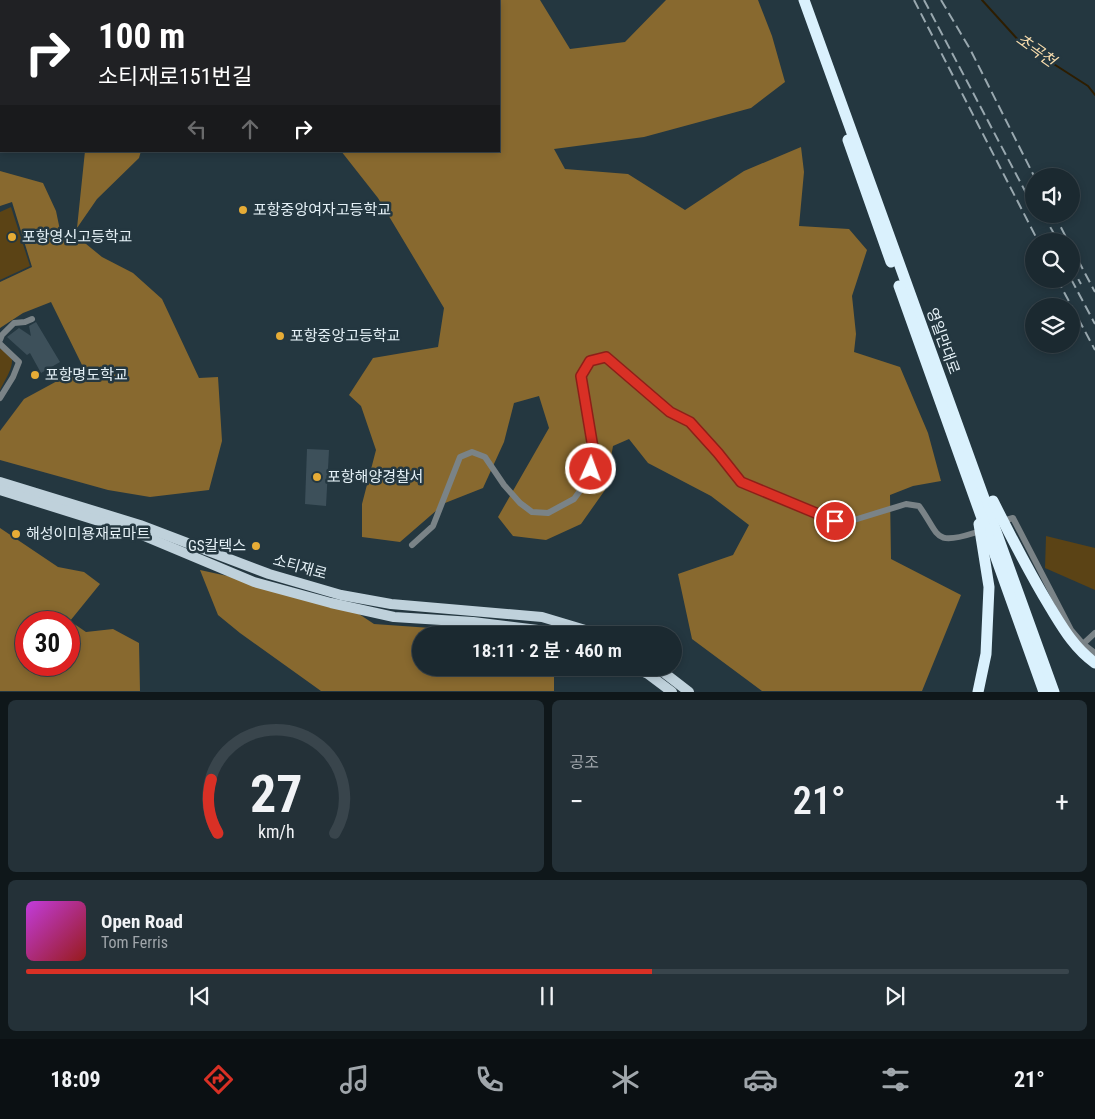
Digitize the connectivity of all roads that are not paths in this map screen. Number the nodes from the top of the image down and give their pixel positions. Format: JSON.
{"nodes":[{"id":1,"x":796,"y":0,"type":"edge"},
{"id":2,"x":804,"y":0,"type":"edge"},
{"id":3,"x":32,"y":320,"type":"dead end"},
{"id":4,"x":0,"y":340,"type":"edge"},
{"id":5,"x":0,"y":344,"type":"edge"},
{"id":6,"x":0,"y":398,"type":"edge"},
{"id":7,"x":973,"y":464,"type":"junction"},
{"id":8,"x":0,"y":482,"type":"edge"},
{"id":9,"x":0,"y":490,"type":"edge"},
{"id":10,"x":974,"y":495,"type":"junction"},
{"id":11,"x":1006,"y":520,"type":"dead end"},
{"id":12,"x":974,"y":534,"type":"dead end"},
{"id":13,"x":412,"y":545,"type":"dead end"},
{"id":14,"x":507,"y":626,"type":"edge"},
{"id":15,"x":572,"y":626,"type":"edge"},
{"id":16,"x":1095,"y":633,"type":"edge"},
{"id":17,"x":1083,"y":644,"type":"junction"},
{"id":18,"x":1095,"y":653,"type":"edge"},
{"id":19,"x":1095,"y":664,"type":"edge"},
{"id":20,"x":1043,"y":675,"type":"junction"},
{"id":21,"x":651,"y":676,"type":"edge"},
{"id":22,"x":668,"y":676,"type":"edge"},
{"id":23,"x":672,"y":692,"type":"edge"},
{"id":24,"x":689,"y":692,"type":"edge"},
{"id":25,"x":978,"y":692,"type":"edge"},
{"id":26,"x":1037,"y":692,"type":"edge"},
{"id":27,"x":1044,"y":692,"type":"edge"},
{"id":28,"x":1056,"y":692,"type":"edge"}],
"edges":[{"from":1,"to":10,"type":"highway","name":"영일만대로"},
{"from":2,"to":7,"type":"highway","name":"영일만대로"},
{"from":3,"to":4,"type":"street"},
{"from":5,"to":6,"type":"street"},
{"from":7,"to":19,"type":"highway"},
{"from":7,"to":20,"type":"highway","name":"영일만대로"},
{"from":8,"to":15,"type":"main road","name":"소티재로"},
{"from":9,"to":14,"type":"main road","name":"소티재로"},
{"from":10,"to":20,"type":"highway","name":"영일만대로"},
{"from":10,"to":25,"type":"highway"},
{"from":11,"to":17,"type":"street"},
{"from":12,"to":13,"type":"street"},
{"from":16,"to":17,"type":"street"},
{"from":17,"to":18,"type":"street"},
{"from":20,"to":26,"type":"highway"},
{"from":20,"to":27,"type":"highway","name":"영일만대로"},
{"from":20,"to":28,"type":"highway","name":"영일만대로"},
{"from":21,"to":23,"type":"main road"},
{"from":22,"to":24,"type":"main road"}]}
